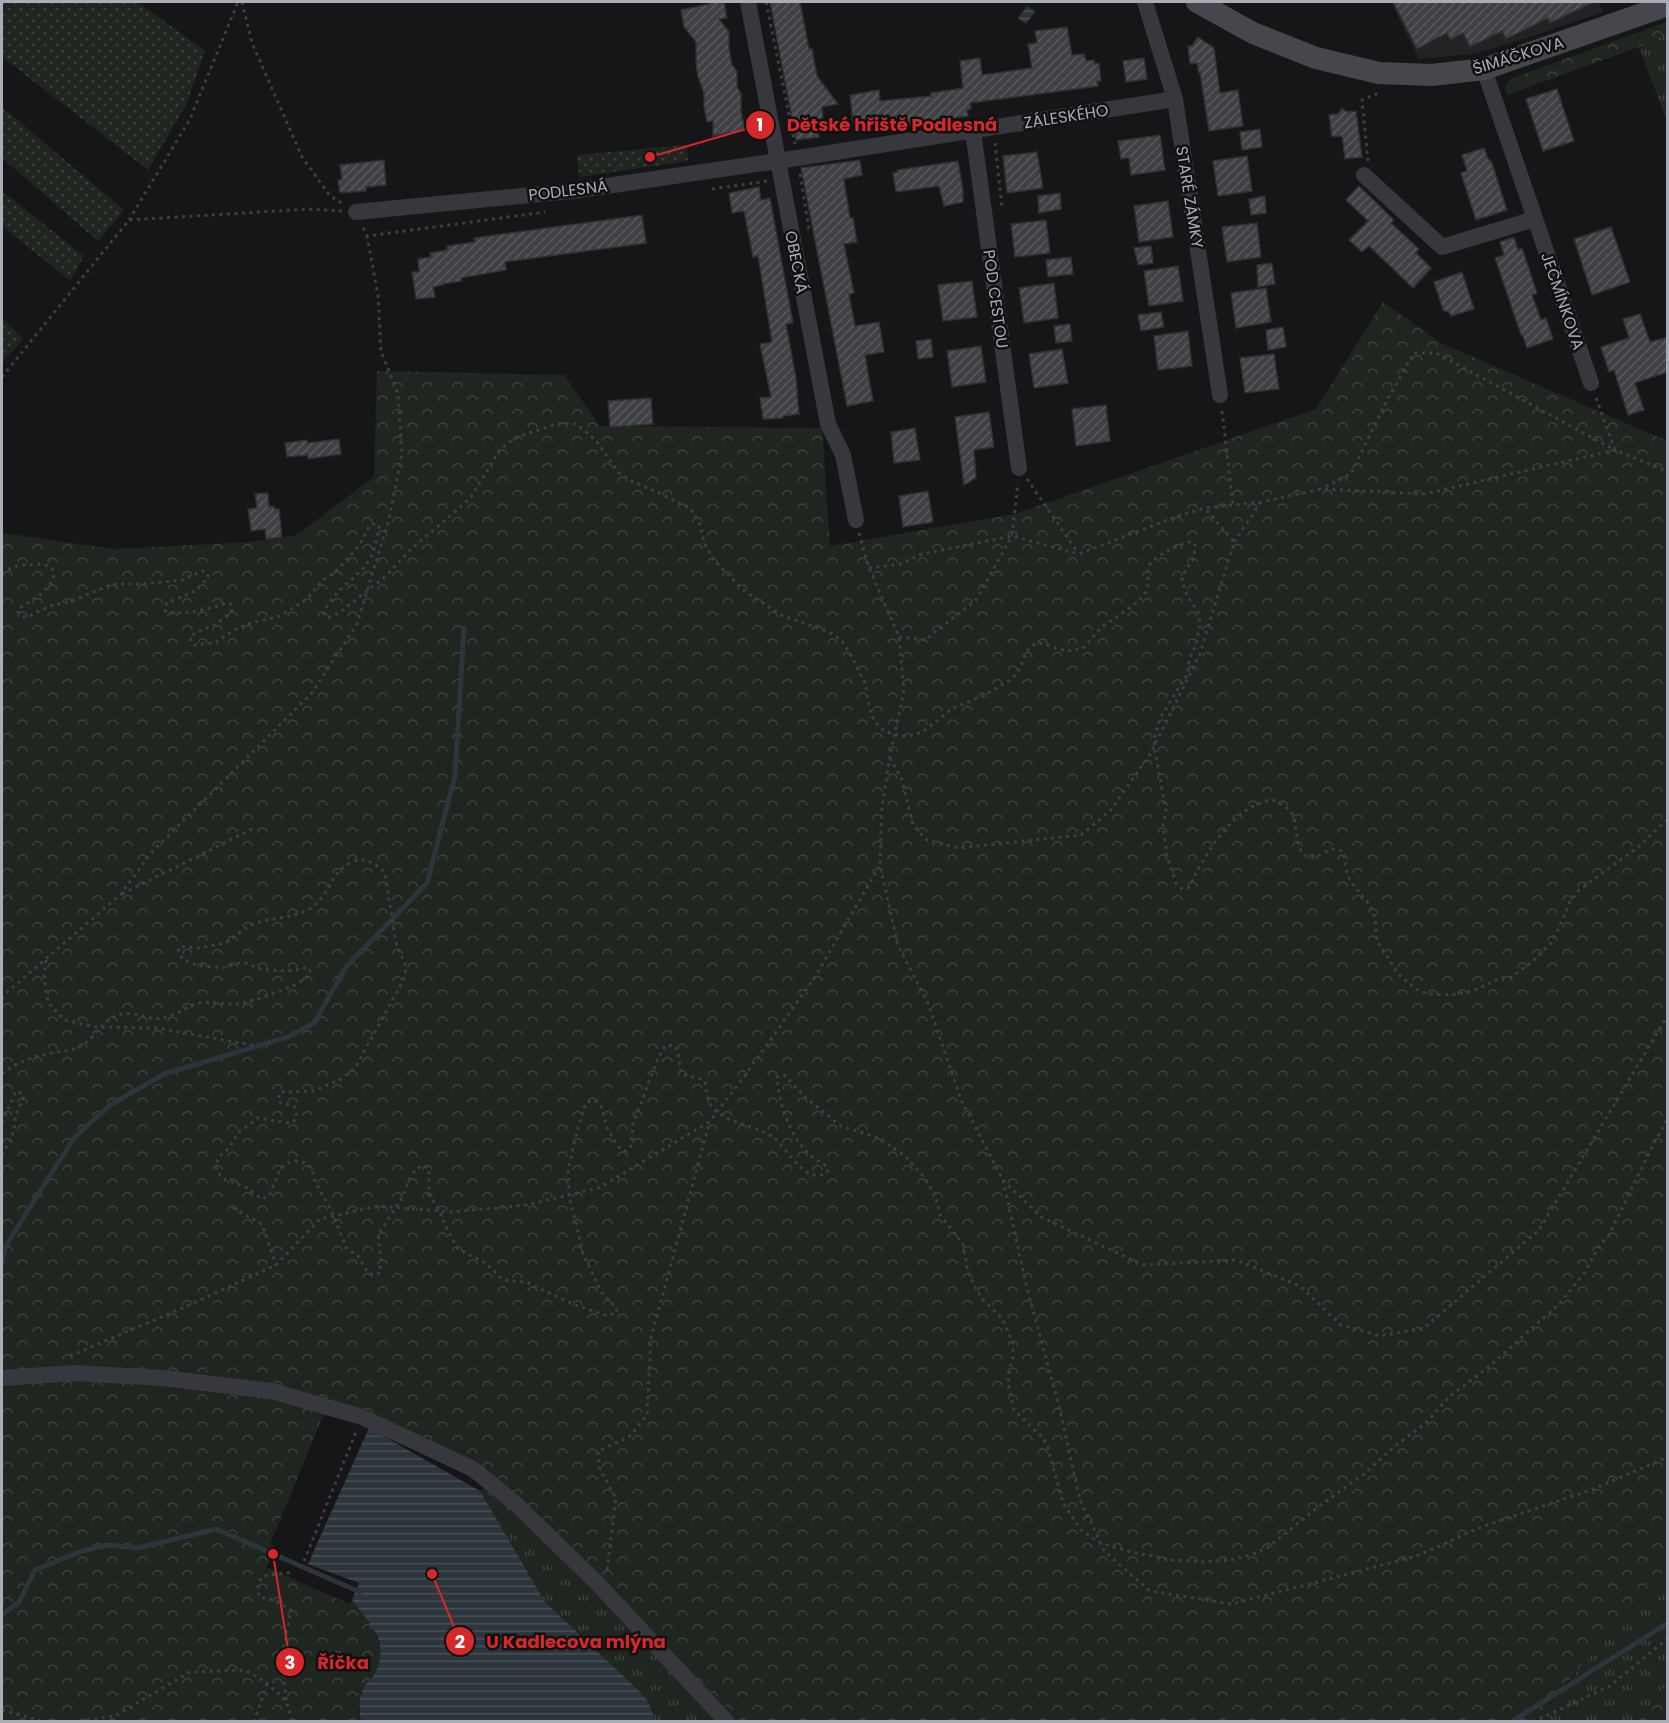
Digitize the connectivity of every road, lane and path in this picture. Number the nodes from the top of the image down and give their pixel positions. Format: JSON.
{"nodes":[{"id":1,"x":240,"y":2,"type":"edge"},
{"id":2,"x":748,"y":2,"type":"edge"},
{"id":3,"x":766,"y":2,"type":"edge"},
{"id":4,"x":1145,"y":2,"type":"edge"},
{"id":5,"x":1197,"y":2,"type":"edge"},
{"id":6,"x":1668,"y":5,"type":"edge"},
{"id":7,"x":1484,"y":69,"type":"junction"},
{"id":8,"x":1382,"y":92,"type":"dead end"},
{"id":9,"x":1175,"y":99,"type":"junction"},
{"id":10,"x":973,"y":131,"type":"junction"},
{"id":11,"x":798,"y":158,"type":"junction"},
{"id":12,"x":778,"y":161,"type":"junction"},
{"id":13,"x":1364,"y":175,"type":"joint"},
{"id":14,"x":356,"y":212,"type":"junction"},
{"id":15,"x":1535,"y":219,"type":"junction"},
{"id":16,"x":129,"y":220,"type":"junction"},
{"id":17,"x":367,"y":236,"type":"dead end"},
{"id":18,"x":2,"y":377,"type":"edge"},
{"id":19,"x":1591,"y":383,"type":"joint"},
{"id":20,"x":1220,"y":396,"type":"joint"},
{"id":21,"x":1615,"y":450,"type":"junction"},
{"id":22,"x":1019,"y":468,"type":"junction"},
{"id":23,"x":1668,"y":472,"type":"edge"},
{"id":24,"x":1321,"y":489,"type":"junction"},
{"id":25,"x":1261,"y":502,"type":"junction"},
{"id":26,"x":1233,"y":505,"type":"junction"},
{"id":27,"x":1205,"y":508,"type":"junction"},
{"id":28,"x":856,"y":520,"type":"joint"},
{"id":29,"x":1011,"y":536,"type":"junction"},
{"id":30,"x":1234,"y":542,"type":"junction"},
{"id":31,"x":1079,"y":554,"type":"junction"},
{"id":32,"x":869,"y":568,"type":"junction"},
{"id":33,"x":2,"y":574,"type":"edge"},
{"id":34,"x":368,"y":589,"type":"junction"},
{"id":35,"x":899,"y":637,"type":"junction"},
{"id":36,"x":894,"y":735,"type":"junction"},
{"id":37,"x":1154,"y":746,"type":"junction"},
{"id":38,"x":890,"y":756,"type":"junction"},
{"id":39,"x":1668,"y":819,"type":"edge"},
{"id":40,"x":254,"y":828,"type":"dead end"},
{"id":41,"x":880,"y":865,"type":"junction"},
{"id":42,"x":120,"y":895,"type":"junction"},
{"id":43,"x":46,"y":959,"type":"junction"},
{"id":44,"x":2,"y":999,"type":"edge"},
{"id":45,"x":1668,"y":1015,"type":"edge"},
{"id":46,"x":99,"y":1027,"type":"junction"},
{"id":47,"x":258,"y":1046,"type":"dead end"},
{"id":48,"x":2,"y":1074,"type":"edge"},
{"id":49,"x":717,"y":1111,"type":"junction"},
{"id":50,"x":1668,"y":1118,"type":"edge"},
{"id":51,"x":709,"y":1122,"type":"junction"},
{"id":52,"x":2,"y":1123,"type":"edge"},
{"id":53,"x":2,"y":1154,"type":"edge"},
{"id":54,"x":1003,"y":1180,"type":"junction"},
{"id":55,"x":568,"y":1195,"type":"junction"},
{"id":56,"x":233,"y":1208,"type":"dead end"},
{"id":57,"x":395,"y":1208,"type":"junction"},
{"id":58,"x":440,"y":1211,"type":"junction"},
{"id":59,"x":334,"y":1216,"type":"junction"},
{"id":60,"x":276,"y":1265,"type":"junction"},
{"id":61,"x":69,"y":1357,"type":"dead end"},
{"id":62,"x":2,"y":1378,"type":"edge"},
{"id":63,"x":362,"y":1417,"type":"junction"},
{"id":64,"x":1668,"y":1457,"type":"edge"},
{"id":65,"x":1100,"y":1543,"type":"junction"},
{"id":66,"x":304,"y":1561,"type":"dead end"},
{"id":67,"x":294,"y":1572,"type":"dead end"},
{"id":68,"x":598,"y":1584,"type":"junction"},
{"id":69,"x":1668,"y":1638,"type":"edge"},
{"id":70,"x":267,"y":1683,"type":"junction"},
{"id":71,"x":286,"y":1701,"type":"junction"},
{"id":72,"x":2,"y":1710,"type":"edge"},
{"id":73,"x":46,"y":1722,"type":"edge"},
{"id":74,"x":72,"y":1722,"type":"edge"},
{"id":75,"x":254,"y":1722,"type":"edge"},
{"id":76,"x":293,"y":1722,"type":"edge"},
{"id":77,"x":727,"y":1722,"type":"edge"},
{"id":78,"x":1533,"y":1722,"type":"edge"}],
"edges":[{"from":1,"to":14,"type":"path"},
{"from":1,"to":16,"type":"path"},
{"from":2,"to":12,"type":"street","name":"OBECKÁ"},
{"from":3,"to":11,"type":"path"},
{"from":4,"to":9,"type":"street","name":"STARÉ ZÁMKY"},
{"from":5,"to":7,"type":"street","name":"ŠIMÁČKOVA"},
{"from":6,"to":7,"type":"street","name":"ŠIMÁČKOVA"},
{"from":7,"to":15,"type":"street","name":"JEČMÍNKOVA"},
{"from":8,"to":13,"type":"path"},
{"from":9,"to":10,"type":"street","name":"ZÁLESKÉHO"},
{"from":9,"to":20,"type":"street","name":"STARÉ ZÁMKY"},
{"from":10,"to":11,"type":"street","name":"ZÁLESKÉHO"},
{"from":10,"to":22,"type":"street","name":"POD CESTOU"},
{"from":11,"to":12,"type":"street","name":"ZÁLESKÉHO"},
{"from":12,"to":14,"type":"street","name":"PODLESNÁ"},
{"from":12,"to":28,"type":"street","name":"OBECKÁ"},
{"from":13,"to":15,"type":"street"},
{"from":14,"to":16,"type":"path"},
{"from":15,"to":19,"type":"street","name":"JEČMÍNKOVA"},
{"from":16,"to":18,"type":"path"},
{"from":17,"to":34,"type":"path"},
{"from":19,"to":21,"type":"path"},
{"from":20,"to":26,"type":"path"},
{"from":21,"to":23,"type":"path"},
{"from":21,"to":24,"type":"path"},
{"from":21,"to":24,"type":"path"},
{"from":22,"to":29,"type":"path"},
{"from":22,"to":31,"type":"path"},
{"from":24,"to":25,"type":"path"},
{"from":25,"to":26,"type":"path"},
{"from":25,"to":30,"type":"path"},
{"from":26,"to":27,"type":"path"},
{"from":27,"to":30,"type":"path"},
{"from":27,"to":31,"type":"path"},
{"from":28,"to":32,"type":"path"},
{"from":29,"to":31,"type":"path"},
{"from":29,"to":32,"type":"path"},
{"from":29,"to":35,"type":"path"},
{"from":30,"to":37,"type":"path"},
{"from":32,"to":35,"type":"path"},
{"from":33,"to":34,"type":"path"},
{"from":34,"to":36,"type":"path"},
{"from":34,"to":42,"type":"path"},
{"from":35,"to":36,"type":"path"},
{"from":36,"to":37,"type":"path"},
{"from":36,"to":38,"type":"path"},
{"from":37,"to":38,"type":"path"},
{"from":37,"to":39,"type":"path"},
{"from":38,"to":41,"type":"path"},
{"from":40,"to":42,"type":"path"},
{"from":41,"to":49,"type":"path"},
{"from":41,"to":54,"type":"path"},
{"from":42,"to":43,"type":"path"},
{"from":43,"to":44,"type":"path"},
{"from":43,"to":46,"type":"path"},
{"from":45,"to":54,"type":"path"},
{"from":46,"to":47,"type":"path"},
{"from":46,"to":48,"type":"path"},
{"from":46,"to":59,"type":"path"},
{"from":49,"to":51,"type":"path"},
{"from":49,"to":55,"type":"path"},
{"from":49,"to":65,"type":"path"},
{"from":50,"to":65,"type":"path"},
{"from":51,"to":55,"type":"path"},
{"from":51,"to":68,"type":"path"},
{"from":52,"to":53,"type":"path"},
{"from":54,"to":65,"type":"path"},
{"from":55,"to":58,"type":"path"},
{"from":55,"to":58,"type":"path"},
{"from":56,"to":60,"type":"path"},
{"from":57,"to":58,"type":"path"},
{"from":57,"to":58,"type":"path"},
{"from":57,"to":59,"type":"path"},
{"from":57,"to":59,"type":"path"},
{"from":59,"to":60,"type":"path"},
{"from":60,"to":61,"type":"path"},
{"from":62,"to":63,"type":"street"},
{"from":63,"to":66,"type":"path"},
{"from":63,"to":68,"type":"street"},
{"from":64,"to":65,"type":"path"},
{"from":67,"to":71,"type":"path"},
{"from":68,"to":77,"type":"street"},
{"from":69,"to":78,"type":"path"},
{"from":70,"to":71,"type":"path"},
{"from":70,"to":74,"type":"path"},
{"from":70,"to":75,"type":"path"},
{"from":71,"to":76,"type":"path"},
{"from":72,"to":73,"type":"path"}]}
